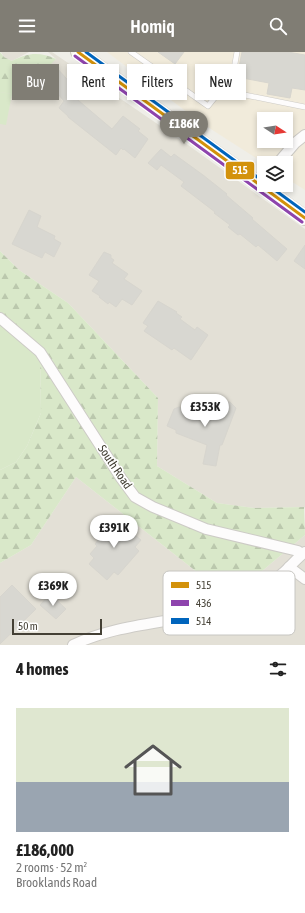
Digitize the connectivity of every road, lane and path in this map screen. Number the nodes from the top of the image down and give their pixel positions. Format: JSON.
{"nodes":[{"id":1,"x":78,"y":52,"type":"edge"},
{"id":2,"x":131,"y":52,"type":"edge"},
{"id":3,"x":237,"y":52,"type":"edge"},
{"id":4,"x":246,"y":95,"type":"edge"},
{"id":5,"x":305,"y":107,"type":"edge"},
{"id":6,"x":305,"y":135,"type":"edge"},
{"id":7,"x":284,"y":156,"type":"edge"},
{"id":8,"x":257,"y":180,"type":"edge"},
{"id":9,"x":272,"y":192,"type":"edge"},
{"id":10,"x":305,"y":218,"type":"edge"},
{"id":11,"x":0,"y":318,"type":"edge"},
{"id":12,"x":303,"y":553,"type":"edge"},
{"id":13,"x":289,"y":567,"type":"junction"},
{"id":14,"x":285,"y":571,"type":"edge"},
{"id":15,"x":294,"y":571,"type":"edge"},
{"id":16,"x":295,"y":572,"type":"edge"},
{"id":17,"x":305,"y":579,"type":"edge"},
{"id":18,"x":163,"y":622,"type":"edge"},
{"id":19,"x":73,"y":645,"type":"edge"}],
"edges":[{"from":1,"to":8,"type":"main road"},
{"from":2,"to":3,"type":"lane"},
{"from":4,"to":5,"type":"lane"},
{"from":6,"to":7,"type":"street"},
{"from":9,"to":10,"type":"main road"},
{"from":11,"to":12,"type":"street","name":"South Road"},
{"from":12,"to":13,"type":"street"},
{"from":13,"to":14,"type":"street"},
{"from":13,"to":15,"type":"street"},
{"from":16,"to":17,"type":"street"},
{"from":18,"to":19,"type":"street"}]}
